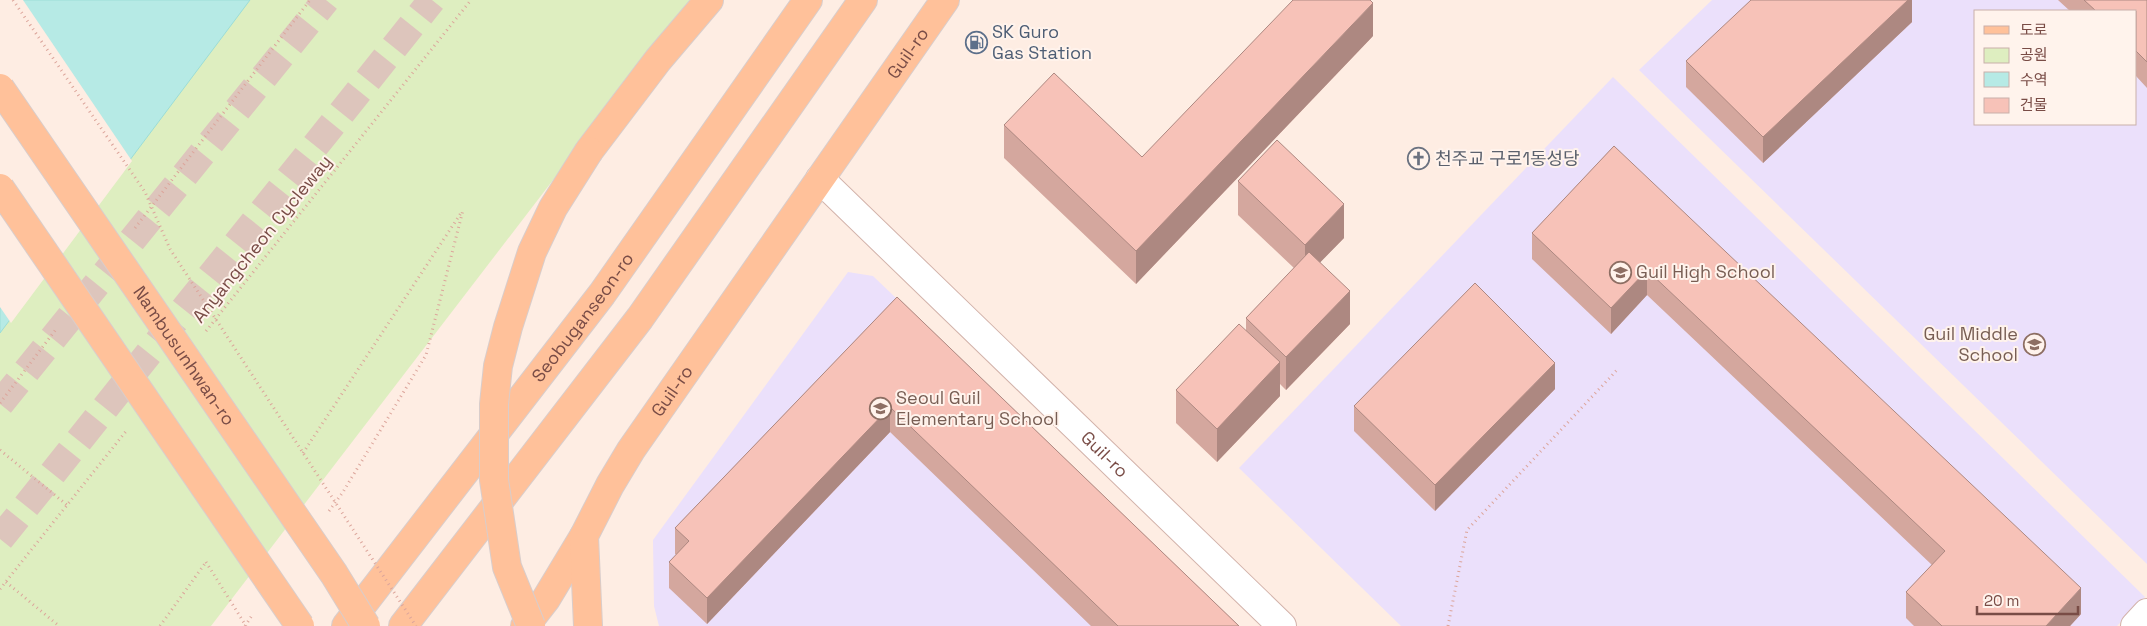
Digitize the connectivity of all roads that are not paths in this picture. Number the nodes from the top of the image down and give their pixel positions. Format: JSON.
{"nodes":[{"id":1,"x":709,"y":0,"type":"edge"},
{"id":2,"x":808,"y":0,"type":"edge"},
{"id":3,"x":863,"y":0,"type":"edge"},
{"id":4,"x":945,"y":0,"type":"edge"},
{"id":5,"x":0,"y":88,"type":"edge"},
{"id":6,"x":820,"y":179,"type":"junction"},
{"id":7,"x":0,"y":188,"type":"edge"},
{"id":8,"x":584,"y":536,"type":"junction"},
{"id":9,"x":2147,"y":613,"type":"edge"},
{"id":10,"x":300,"y":626,"type":"edge"},
{"id":11,"x":346,"y":626,"type":"edge"},
{"id":12,"x":366,"y":626,"type":"edge"},
{"id":13,"x":403,"y":626,"type":"edge"},
{"id":14,"x":525,"y":626,"type":"edge"},
{"id":15,"x":531,"y":626,"type":"edge"},
{"id":16,"x":588,"y":626,"type":"edge"},
{"id":17,"x":1282,"y":626,"type":"edge"},
{"id":18,"x":2135,"y":626,"type":"edge"}],
"edges":[{"from":1,"to":15,"type":"main road","bridge":true},
{"from":2,"to":11,"type":"main road","name":"Seobuganseon-ro"},
{"from":3,"to":13,"type":"main road"},
{"from":4,"to":6,"type":"main road","name":"Guil-ro"},
{"from":5,"to":12,"type":"main road","name":"Nambusunhwan-ro","bridge":true},
{"from":6,"to":8,"type":"main road","name":"Guil-ro"},
{"from":6,"to":17,"type":"street","name":"Guil-ro"},
{"from":7,"to":10,"type":"main road","bridge":true},
{"from":8,"to":14,"type":"main road"},
{"from":8,"to":16,"type":"main road","name":"Guil-ro"},
{"from":9,"to":18,"type":"street"}]}
